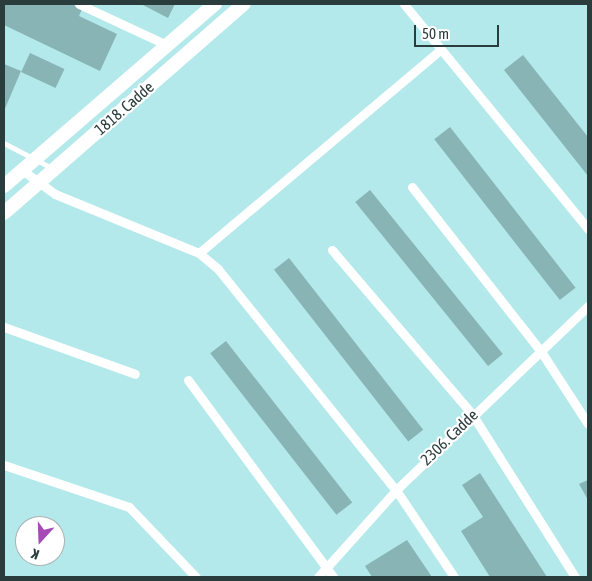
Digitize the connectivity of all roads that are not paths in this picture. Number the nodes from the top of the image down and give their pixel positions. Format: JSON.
{"nodes":[{"id":1,"x":79,"y":4,"type":"edge"},
{"id":2,"x":215,"y":4,"type":"edge"},
{"id":3,"x":244,"y":4,"type":"edge"},
{"id":4,"x":404,"y":4,"type":"edge"},
{"id":5,"x":167,"y":45,"type":"junction"},
{"id":6,"x":440,"y":50,"type":"junction"},
{"id":7,"x":4,"y":144,"type":"edge"},
{"id":8,"x":36,"y":158,"type":"junction"},
{"id":9,"x":53,"y":169,"type":"junction"},
{"id":10,"x":22,"y":170,"type":"junction"},
{"id":11,"x":37,"y":183,"type":"junction"},
{"id":12,"x":4,"y":186,"type":"edge"},
{"id":13,"x":412,"y":187,"type":"dead end"},
{"id":14,"x":4,"y":213,"type":"edge"},
{"id":15,"x":588,"y":229,"type":"edge"},
{"id":16,"x":332,"y":250,"type":"dead end"},
{"id":17,"x":199,"y":253,"type":"junction"},
{"id":18,"x":588,"y":306,"type":"edge"},
{"id":19,"x":4,"y":327,"type":"edge"},
{"id":20,"x":540,"y":350,"type":"junction"},
{"id":21,"x":135,"y":374,"type":"dead end"},
{"id":22,"x":188,"y":380,"type":"dead end"},
{"id":23,"x":472,"y":414,"type":"junction"},
{"id":24,"x":588,"y":424,"type":"edge"},
{"id":25,"x":4,"y":465,"type":"edge"},
{"id":26,"x":396,"y":490,"type":"junction"},
{"id":27,"x":327,"y":568,"type":"junction"},
{"id":28,"x":196,"y":577,"type":"edge"},
{"id":29,"x":318,"y":577,"type":"edge"},
{"id":30,"x":333,"y":577,"type":"edge"},
{"id":31,"x":454,"y":577,"type":"edge"},
{"id":32,"x":575,"y":577,"type":"edge"}],
"edges":[{"from":1,"to":5,"type":"street"},
{"from":2,"to":5,"type":"main road","name":"1818. Cadde"},
{"from":3,"to":9,"type":"main road","name":"1818. Cadde"},
{"from":4,"to":6,"type":"street"},
{"from":5,"to":8,"type":"main road","name":"1818. Cadde"},
{"from":6,"to":15,"type":"street"},
{"from":6,"to":17,"type":"street"},
{"from":7,"to":8,"type":"lane"},
{"from":8,"to":9,"type":"lane"},
{"from":8,"to":10,"type":"main road","name":"1818. Cadde"},
{"from":9,"to":11,"type":"main road","name":"1818. Cadde"},
{"from":10,"to":11,"type":"street"},
{"from":10,"to":12,"type":"main road","name":"1818. Cadde"},
{"from":11,"to":14,"type":"main road","name":"1818. Cadde"},
{"from":11,"to":17,"type":"street"},
{"from":13,"to":20,"type":"street"},
{"from":16,"to":23,"type":"street"},
{"from":17,"to":26,"type":"street"},
{"from":18,"to":20,"type":"street","name":"2306. Cadde"},
{"from":19,"to":21,"type":"street"},
{"from":20,"to":23,"type":"street","name":"2306. Cadde"},
{"from":20,"to":24,"type":"street"},
{"from":22,"to":27,"type":"street"},
{"from":23,"to":26,"type":"street","name":"2306. Cadde"},
{"from":23,"to":32,"type":"street"},
{"from":25,"to":28,"type":"street"},
{"from":26,"to":27,"type":"street","name":"2306. Cadde"},
{"from":26,"to":31,"type":"street"},
{"from":27,"to":29,"type":"street","name":"2306. Cadde"},
{"from":27,"to":30,"type":"street"}]}
